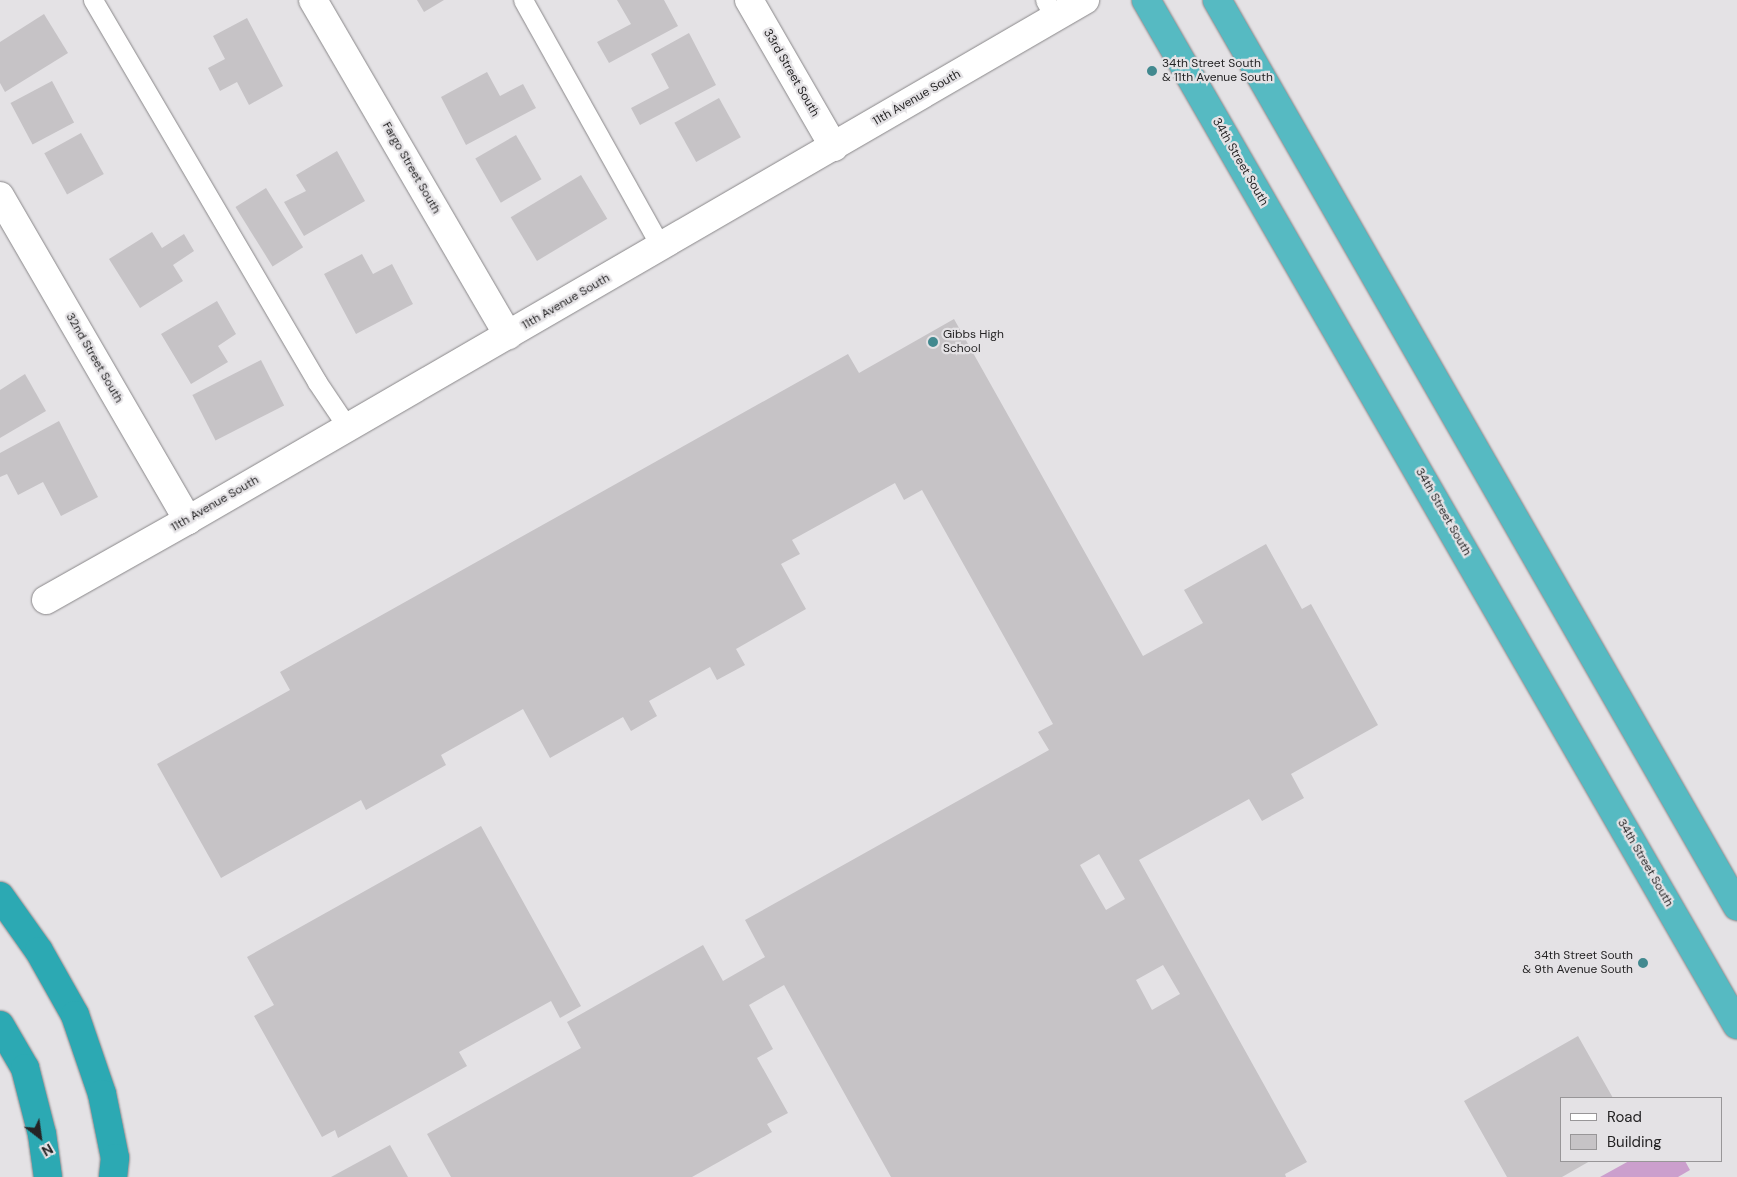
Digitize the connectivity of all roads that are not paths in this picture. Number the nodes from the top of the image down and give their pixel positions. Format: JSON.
{"nodes":[{"id":1,"x":93,"y":0,"type":"edge"},
{"id":2,"x":314,"y":0,"type":"edge"},
{"id":3,"x":522,"y":0,"type":"edge"},
{"id":4,"x":748,"y":0,"type":"edge"},
{"id":5,"x":1085,"y":0,"type":"edge"},
{"id":6,"x":1146,"y":0,"type":"edge"},
{"id":7,"x":1217,"y":0,"type":"edge"},
{"id":8,"x":1050,"y":9,"type":"edge"},
{"id":9,"x":834,"y":147,"type":"junction"},
{"id":10,"x":0,"y":196,"type":"edge"},
{"id":11,"x":661,"y":247,"type":"junction"},
{"id":12,"x":508,"y":335,"type":"junction"},
{"id":13,"x":348,"y":428,"type":"junction"},
{"id":14,"x":188,"y":520,"type":"junction"},
{"id":15,"x":46,"y":600,"type":"dead end"},
{"id":16,"x":0,"y":896,"type":"edge"},
{"id":17,"x":1737,"y":906,"type":"edge"},
{"id":18,"x":0,"y":1025,"type":"edge"},
{"id":19,"x":1737,"y":1025,"type":"edge"},
{"id":20,"x":48,"y":1177,"type":"edge"},
{"id":21,"x":113,"y":1177,"type":"edge"}],
"edges":[{"from":1,"to":13,"type":"lane"},
{"from":2,"to":12,"type":"street","name":"Fargo Street South"},
{"from":3,"to":11,"type":"lane"},
{"from":4,"to":9,"type":"street","name":"33rd Street South"},
{"from":5,"to":8,"type":"street","name":"11th Avenue South"},
{"from":6,"to":19,"type":"highway","name":"34th Street South"},
{"from":7,"to":17,"type":"highway"},
{"from":8,"to":9,"type":"street","name":"11th Avenue South"},
{"from":9,"to":11,"type":"street","name":"11th Avenue South"},
{"from":10,"to":14,"type":"street","name":"32nd Street South"},
{"from":11,"to":12,"type":"street","name":"11th Avenue South"},
{"from":12,"to":13,"type":"street","name":"11th Avenue South"},
{"from":13,"to":14,"type":"street","name":"11th Avenue South"},
{"from":14,"to":15,"type":"street","name":"11th Avenue South"},
{"from":16,"to":21,"type":"highway"},
{"from":18,"to":20,"type":"highway"}]}
